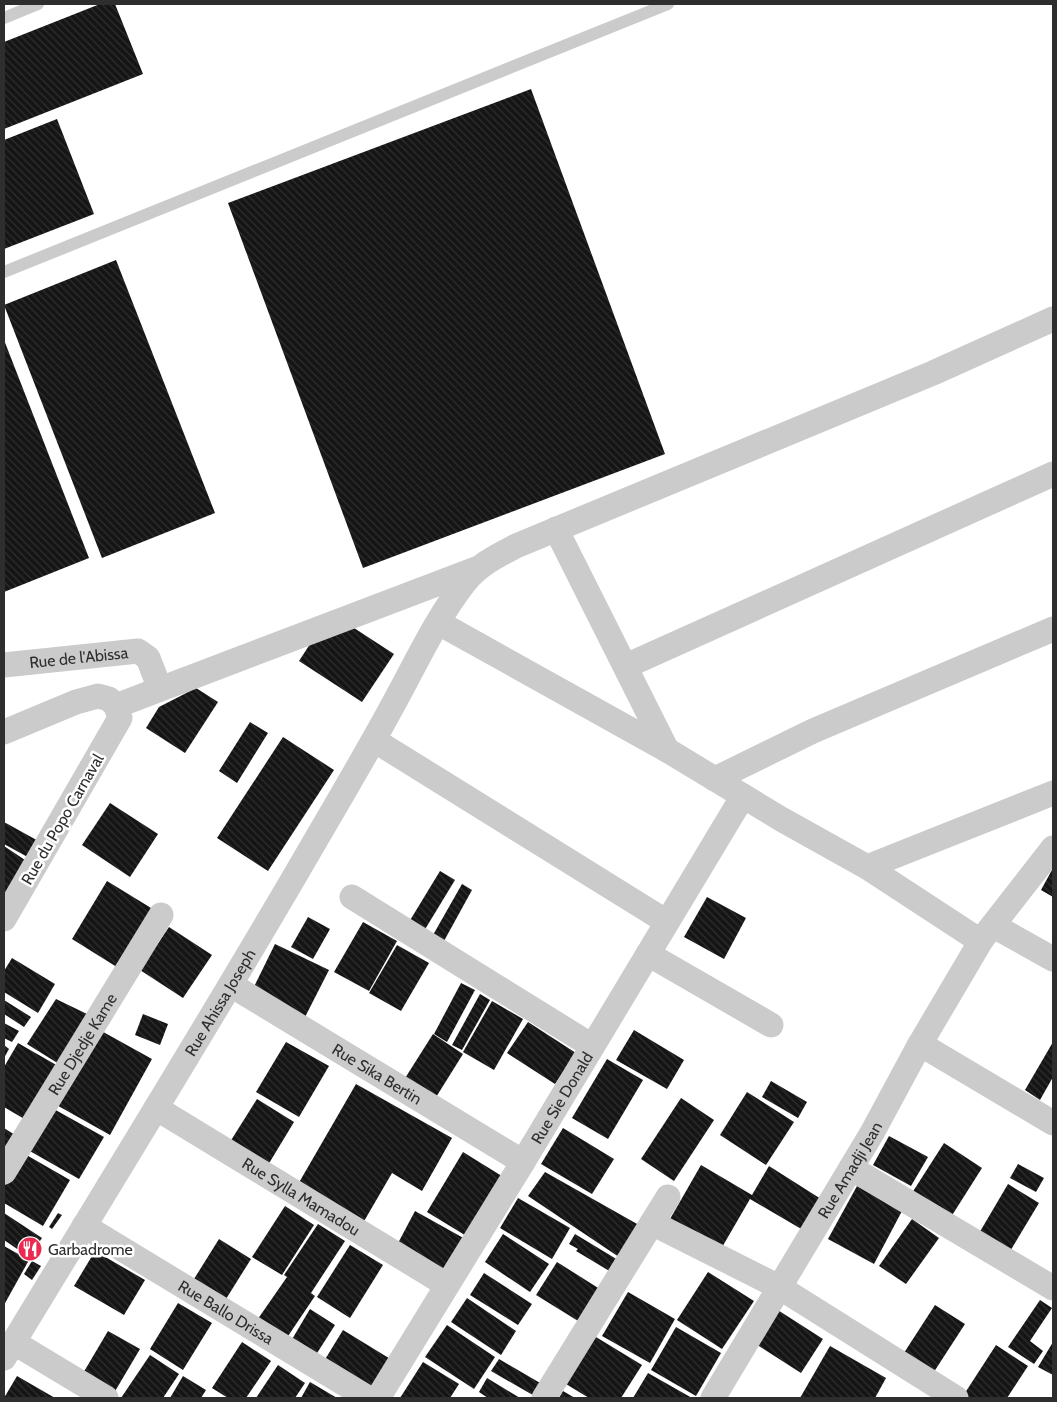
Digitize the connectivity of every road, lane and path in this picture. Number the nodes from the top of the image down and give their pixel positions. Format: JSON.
{"nodes":[{"id":1,"x":38,"y":4,"type":"edge"},
{"id":2,"x":668,"y":4,"type":"edge"},
{"id":3,"x":4,"y":18,"type":"edge"},
{"id":4,"x":4,"y":272,"type":"edge"},
{"id":5,"x":1053,"y":319,"type":"edge"},
{"id":6,"x":1053,"y":474,"type":"edge"},
{"id":7,"x":556,"y":529,"type":"junction"},
{"id":8,"x":479,"y":568,"type":"junction"},
{"id":9,"x":1053,"y":629,"type":"edge"},
{"id":10,"x":433,"y":632,"type":"junction"},
{"id":11,"x":4,"y":665,"type":"edge"},
{"id":12,"x":626,"y":666,"type":"junction"},
{"id":13,"x":160,"y":689,"type":"junction"},
{"id":14,"x":118,"y":712,"type":"junction"},
{"id":15,"x":4,"y":732,"type":"edge"},
{"id":16,"x":374,"y":740,"type":"junction"},
{"id":17,"x":667,"y":750,"type":"junction"},
{"id":18,"x":715,"y":779,"type":"junction"},
{"id":19,"x":1053,"y":793,"type":"edge"},
{"id":20,"x":743,"y":796,"type":"junction"},
{"id":21,"x":1053,"y":848,"type":"edge"},
{"id":22,"x":867,"y":867,"type":"junction"},
{"id":23,"x":352,"y":897,"type":"dead end"},
{"id":24,"x":161,"y":915,"type":"dead end"},
{"id":25,"x":4,"y":919,"type":"edge"},
{"id":26,"x":667,"y":922,"type":"junction"},
{"id":27,"x":988,"y":932,"type":"junction"},
{"id":28,"x":648,"y":954,"type":"junction"},
{"id":29,"x":1053,"y":959,"type":"edge"},
{"id":30,"x":231,"y":985,"type":"junction"},
{"id":31,"x":771,"y":1025,"type":"dead end"},
{"id":32,"x":920,"y":1044,"type":"junction"},
{"id":33,"x":592,"y":1046,"type":"junction"},
{"id":34,"x":156,"y":1108,"type":"junction"},
{"id":35,"x":1053,"y":1123,"type":"edge"},
{"id":36,"x":523,"y":1162,"type":"junction"},
{"id":37,"x":851,"y":1168,"type":"junction"},
{"id":38,"x":4,"y":1172,"type":"edge"},
{"id":39,"x":668,"y":1197,"type":"dead end"},
{"id":40,"x":652,"y":1223,"type":"junction"},
{"id":41,"x":84,"y":1226,"type":"junction"},
{"id":42,"x":447,"y":1285,"type":"junction"},
{"id":43,"x":779,"y":1287,"type":"junction"},
{"id":44,"x":1053,"y":1288,"type":"edge"},
{"id":45,"x":9,"y":1350,"type":"edge"},
{"id":46,"x":106,"y":1398,"type":"edge"},
{"id":47,"x":368,"y":1398,"type":"edge"},
{"id":48,"x":378,"y":1398,"type":"edge"},
{"id":49,"x":544,"y":1398,"type":"edge"},
{"id":50,"x":713,"y":1398,"type":"edge"},
{"id":51,"x":956,"y":1398,"type":"edge"}],
"edges":[{"from":1,"to":3,"type":"lane"},
{"from":2,"to":4,"type":"lane"},
{"from":5,"to":7,"type":"street"},
{"from":6,"to":12,"type":"street"},
{"from":7,"to":8,"type":"street"},
{"from":7,"to":12,"type":"street"},
{"from":8,"to":10,"type":"street","name":"Rue Ahissa Joseph"},
{"from":8,"to":13,"type":"street"},
{"from":9,"to":18,"type":"street"},
{"from":10,"to":16,"type":"street","name":"Rue Ahissa Joseph"},
{"from":10,"to":17,"type":"street"},
{"from":11,"to":13,"type":"street","name":"Rue de l'Abissa"},
{"from":12,"to":17,"type":"street"},
{"from":13,"to":14,"type":"street"},
{"from":14,"to":15,"type":"street"},
{"from":14,"to":25,"type":"street","name":"Rue du Popo Carnaval"},
{"from":16,"to":26,"type":"street"},
{"from":16,"to":30,"type":"street","name":"Rue Ahissa Joseph"},
{"from":17,"to":18,"type":"street"},
{"from":18,"to":20,"type":"street"},
{"from":19,"to":22,"type":"street"},
{"from":20,"to":22,"type":"street"},
{"from":20,"to":26,"type":"street","name":"Rue Sie Donald"},
{"from":21,"to":27,"type":"street","name":"Rue Amadji Jean"},
{"from":22,"to":27,"type":"street"},
{"from":23,"to":33,"type":"street"},
{"from":24,"to":38,"type":"street","name":"Rue Djedje Kame"},
{"from":26,"to":28,"type":"street","name":"Rue Sie Donald"},
{"from":27,"to":29,"type":"street"},
{"from":27,"to":32,"type":"street","name":"Rue Amadji Jean"},
{"from":28,"to":31,"type":"street"},
{"from":28,"to":33,"type":"street","name":"Rue Sie Donald"},
{"from":30,"to":34,"type":"street","name":"Rue Ahissa Joseph"},
{"from":30,"to":36,"type":"street","name":"Rue Sika Bertin"},
{"from":32,"to":35,"type":"street"},
{"from":32,"to":37,"type":"street","name":"Rue Amadji Jean"},
{"from":33,"to":36,"type":"street","name":"Rue Sie Donald"},
{"from":34,"to":41,"type":"street","name":"Rue Ahissa Joseph"},
{"from":34,"to":42,"type":"street","name":"Rue Sylla Mamadou"},
{"from":36,"to":42,"type":"street","name":"Rue Sie Donald"},
{"from":37,"to":43,"type":"street","name":"Rue Amadji Jean"},
{"from":37,"to":44,"type":"street"},
{"from":39,"to":40,"type":"street"},
{"from":40,"to":43,"type":"street"},
{"from":40,"to":49,"type":"street"},
{"from":41,"to":45,"type":"street","name":"Rue Ahissa Joseph"},
{"from":41,"to":47,"type":"street","name":"Rue Ballo Drissa"},
{"from":42,"to":48,"type":"street","name":"Rue Sie Donald"},
{"from":43,"to":50,"type":"street","name":"Rue Amadji Jean"},
{"from":43,"to":51,"type":"street"},
{"from":45,"to":46,"type":"street"}]}
